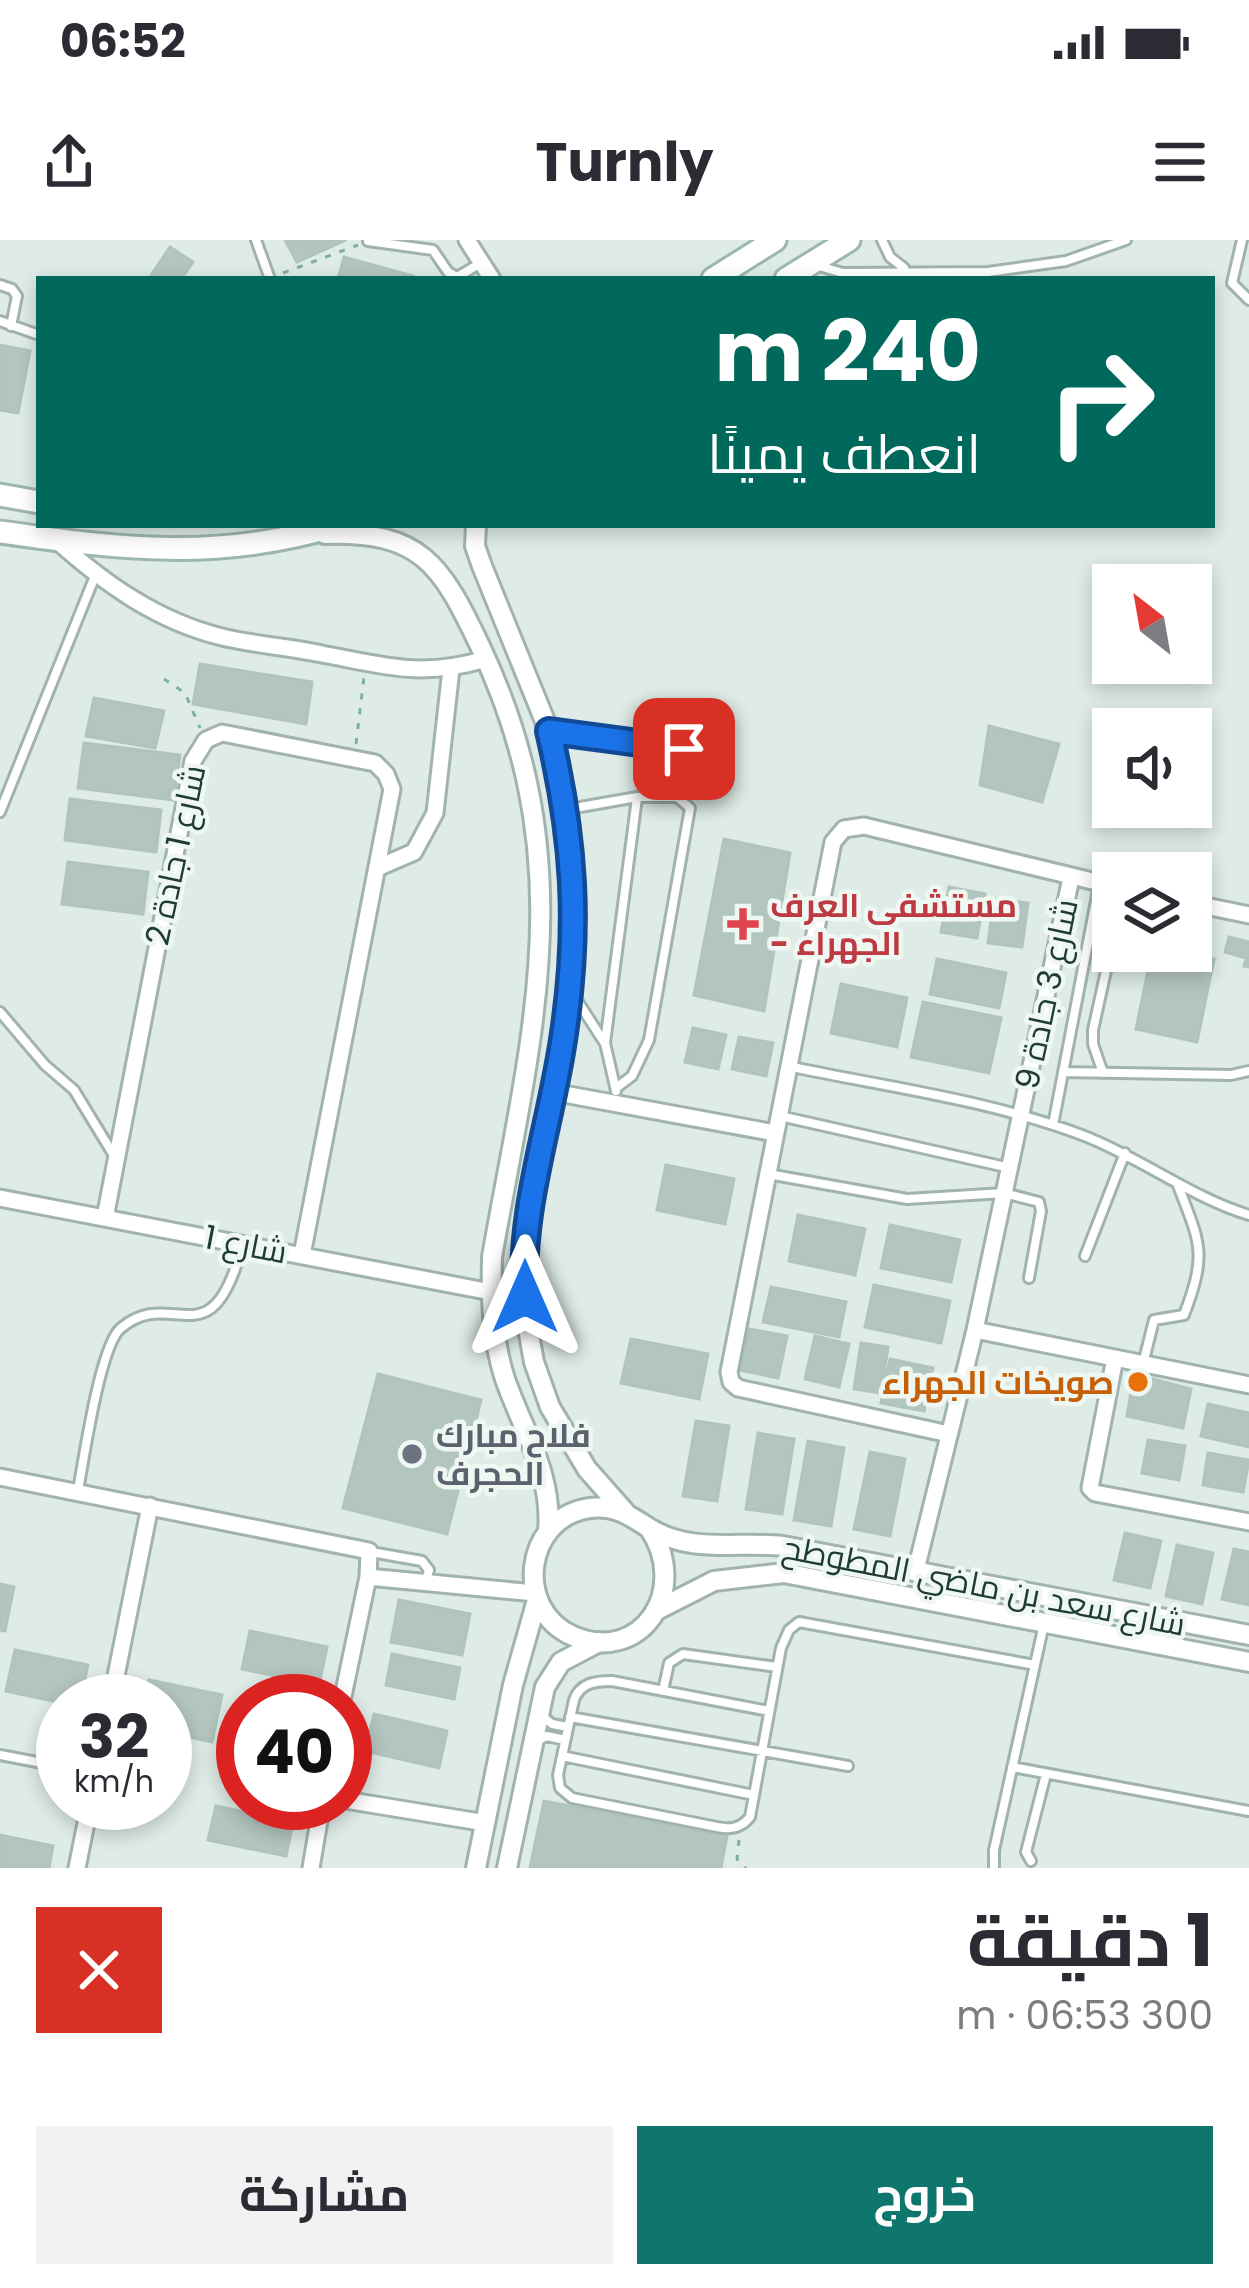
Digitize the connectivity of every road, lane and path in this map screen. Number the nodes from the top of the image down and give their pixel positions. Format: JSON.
{"nodes":[{"id":1,"x":256,"y":240,"type":"edge"},
{"id":2,"x":467,"y":240,"type":"edge"},
{"id":3,"x":775,"y":240,"type":"edge"},
{"id":4,"x":849,"y":240,"type":"edge"},
{"id":5,"x":882,"y":240,"type":"edge"},
{"id":6,"x":1126,"y":240,"type":"edge"},
{"id":7,"x":1242,"y":240,"type":"edge"},
{"id":8,"x":368,"y":241,"type":"edge"},
{"id":9,"x":482,"y":263,"type":"junction"},
{"id":10,"x":812,"y":263,"type":"junction"},
{"id":11,"x":911,"y":270,"type":"junction"},
{"id":12,"x":269,"y":276,"type":"edge"},
{"id":13,"x":275,"y":276,"type":"edge"},
{"id":14,"x":456,"y":276,"type":"edge"},
{"id":15,"x":459,"y":276,"type":"edge"},
{"id":16,"x":491,"y":276,"type":"edge"},
{"id":17,"x":718,"y":276,"type":"edge"},
{"id":18,"x":791,"y":276,"type":"edge"},
{"id":19,"x":0,"y":285,"type":"edge"},
{"id":20,"x":1249,"y":300,"type":"edge"},
{"id":21,"x":0,"y":321,"type":"edge"},
{"id":22,"x":11,"y":326,"type":"junction"},
{"id":23,"x":36,"y":334,"type":"edge"},
{"id":24,"x":0,"y":495,"type":"edge"},
{"id":25,"x":36,"y":501,"type":"edge"},
{"id":26,"x":328,"y":528,"type":"edge"},
{"id":27,"x":476,"y":528,"type":"edge"},
{"id":28,"x":0,"y":532,"type":"edge"},
{"id":29,"x":308,"y":534,"type":"junction"},
{"id":30,"x":56,"y":540,"type":"junction"},
{"id":31,"x":95,"y":576,"type":"junction"},
{"id":32,"x":496,"y":606,"type":"junction"},
{"id":33,"x":467,"y":620,"type":"junction"},
{"id":34,"x":486,"y":659,"type":"junction"},
{"id":35,"x":366,"y":662,"type":"junction"},
{"id":36,"x":451,"y":669,"type":"junction"},
{"id":37,"x":164,"y":680,"type":"dead end"},
{"id":38,"x":549,"y":731,"type":"junction"},
{"id":39,"x":206,"y":740,"type":"junction"},
{"id":40,"x":684,"y":749,"type":"dead end"},
{"id":41,"x":354,"y":758,"type":"junction"},
{"id":42,"x":637,"y":797,"type":"junction"},
{"id":43,"x":568,"y":809,"type":"junction"},
{"id":44,"x":0,"y":812,"type":"edge"},
{"id":45,"x":377,"y":868,"type":"junction"},
{"id":46,"x":1071,"y":878,"type":"junction"},
{"id":47,"x":1092,"y":882,"type":"edge"},
{"id":48,"x":1212,"y":907,"type":"edge"},
{"id":49,"x":1249,"y":914,"type":"edge"},
{"id":50,"x":1092,"y":946,"type":"edge"},
{"id":51,"x":1106,"y":972,"type":"edge"},
{"id":52,"x":569,"y":989,"type":"junction"},
{"id":53,"x":0,"y":1012,"type":"edge"},
{"id":54,"x":604,"y":1043,"type":"junction"},
{"id":55,"x":788,"y":1066,"type":"junction"},
{"id":56,"x":1249,"y":1071,"type":"edge"},
{"id":57,"x":1063,"y":1072,"type":"junction"},
{"id":58,"x":1103,"y":1073,"type":"junction"},
{"id":59,"x":554,"y":1092,"type":"junction"},
{"id":60,"x":617,"y":1096,"type":"junction"},
{"id":61,"x":1021,"y":1115,"type":"junction"},
{"id":62,"x":777,"y":1125,"type":"junction"},
{"id":63,"x":1053,"y":1125,"type":"junction"},
{"id":64,"x":1125,"y":1153,"type":"junction"},
{"id":65,"x":114,"y":1155,"type":"junction"},
{"id":66,"x":1010,"y":1168,"type":"junction"},
{"id":67,"x":767,"y":1174,"type":"junction"},
{"id":68,"x":1176,"y":1182,"type":"junction"},
{"id":69,"x":1004,"y":1192,"type":"junction"},
{"id":70,"x":0,"y":1198,"type":"edge"},
{"id":71,"x":1249,"y":1216,"type":"edge"},
{"id":72,"x":105,"y":1218,"type":"junction"},
{"id":73,"x":243,"y":1244,"type":"junction"},
{"id":74,"x":302,"y":1255,"type":"junction"},
{"id":75,"x":1084,"y":1256,"type":"dead end"},
{"id":76,"x":1029,"y":1278,"type":"dead end"},
{"id":77,"x":491,"y":1292,"type":"junction"},
{"id":78,"x":975,"y":1330,"type":"junction"},
{"id":79,"x":1115,"y":1358,"type":"junction"},
{"id":80,"x":1143,"y":1364,"type":"junction"},
{"id":81,"x":1249,"y":1385,"type":"edge"},
{"id":82,"x":949,"y":1434,"type":"junction"},
{"id":83,"x":0,"y":1477,"type":"edge"},
{"id":84,"x":78,"y":1490,"type":"junction"},
{"id":85,"x":150,"y":1506,"type":"junction"},
{"id":86,"x":626,"y":1512,"type":"junction"},
{"id":87,"x":1249,"y":1522,"type":"edge"},
{"id":88,"x":650,"y":1528,"type":"junction"},
{"id":89,"x":548,"y":1532,"type":"junction"},
{"id":90,"x":370,"y":1551,"type":"junction"},
{"id":91,"x":916,"y":1570,"type":"junction"},
{"id":92,"x":368,"y":1577,"type":"junction"},
{"id":93,"x":425,"y":1585,"type":"junction"},
{"id":94,"x":536,"y":1597,"type":"junction"},
{"id":95,"x":657,"y":1610,"type":"junction"},
{"id":96,"x":1044,"y":1622,"type":"junction"},
{"id":97,"x":1249,"y":1635,"type":"edge"},
{"id":98,"x":599,"y":1642,"type":"junction"},
{"id":99,"x":1249,"y":1661,"type":"edge"},
{"id":100,"x":1035,"y":1665,"type":"junction"},
{"id":101,"x":777,"y":1667,"type":"junction"},
{"id":102,"x":116,"y":1674,"type":"edge"},
{"id":103,"x":348,"y":1674,"type":"edge"},
{"id":104,"x":663,"y":1691,"type":"junction"},
{"id":105,"x":538,"y":1709,"type":"junction"},
{"id":106,"x":769,"y":1711,"type":"junction"},
{"id":107,"x":569,"y":1722,"type":"junction"},
{"id":108,"x":565,"y":1740,"type":"junction"},
{"id":109,"x":531,"y":1744,"type":"junction"},
{"id":110,"x":761,"y":1753,"type":"junction"},
{"id":111,"x":0,"y":1755,"type":"edge"},
{"id":112,"x":562,"y":1756,"type":"junction"},
{"id":113,"x":36,"y":1762,"type":"edge"},
{"id":114,"x":848,"y":1766,"type":"dead end"},
{"id":115,"x":1012,"y":1767,"type":"junction"},
{"id":116,"x":1046,"y":1774,"type":"junction"},
{"id":117,"x":754,"y":1795,"type":"junction"},
{"id":118,"x":372,"y":1804,"type":"edge"},
{"id":119,"x":1249,"y":1811,"type":"edge"},
{"id":120,"x":486,"y":1823,"type":"junction"},
{"id":121,"x":740,"y":1826,"type":"junction"},
{"id":122,"x":85,"y":1830,"type":"edge"},
{"id":123,"x":317,"y":1830,"type":"edge"},
{"id":124,"x":1031,"y":1861,"type":"dead end"},
{"id":125,"x":77,"y":1868,"type":"edge"},
{"id":126,"x":311,"y":1868,"type":"edge"},
{"id":127,"x":476,"y":1868,"type":"edge"},
{"id":128,"x":507,"y":1868,"type":"edge"},
{"id":129,"x":746,"y":1868,"type":"edge"},
{"id":130,"x":994,"y":1868,"type":"edge"}],
"edges":[{"from":1,"to":12,"type":"lane"},
{"from":2,"to":9,"type":"street"},
{"from":3,"to":17,"type":"main road"},
{"from":4,"to":10,"type":"main road"},
{"from":5,"to":11,"type":"lane"},
{"from":6,"to":11,"type":"lane"},
{"from":7,"to":20,"type":"lane"},
{"from":8,"to":13,"type":"path"},
{"from":8,"to":14,"type":"lane"},
{"from":9,"to":15,"type":"lane"},
{"from":9,"to":16,"type":"street"},
{"from":10,"to":11,"type":"lane"},
{"from":10,"to":18,"type":"main road"},
{"from":19,"to":22,"type":"lane"},
{"from":21,"to":22,"type":"lane"},
{"from":22,"to":23,"type":"lane"},
{"from":24,"to":25,"type":"main road"},
{"from":26,"to":29,"type":"main road"},
{"from":27,"to":32,"type":"street"},
{"from":28,"to":30,"type":"main road"},
{"from":29,"to":30,"type":"main road"},
{"from":29,"to":33,"type":"street"},
{"from":30,"to":31,"type":"street"},
{"from":31,"to":35,"type":"street"},
{"from":31,"to":44,"type":"lane"},
{"from":32,"to":33,"type":"street"},
{"from":32,"to":38,"type":"street"},
{"from":33,"to":34,"type":"street"},
{"from":34,"to":36,"type":"street"},
{"from":34,"to":77,"type":"street"},
{"from":35,"to":36,"type":"street"},
{"from":35,"to":41,"type":"path"},
{"from":36,"to":45,"type":"street"},
{"from":37,"to":39,"type":"path"},
{"from":38,"to":40,"type":"lane"},
{"from":38,"to":43,"type":"street"},
{"from":39,"to":41,"type":"street","name":"شارع 1 جادة 2"},
{"from":39,"to":65,"type":"street","name":"شارع 1 جادة 2"},
{"from":41,"to":45,"type":"street"},
{"from":42,"to":43,"type":"lane"},
{"from":42,"to":54,"type":"lane"},
{"from":42,"to":60,"type":"lane"},
{"from":43,"to":52,"type":"street"},
{"from":45,"to":74,"type":"street"},
{"from":46,"to":47,"type":"street"},
{"from":46,"to":55,"type":"street","name":"شارع 3 جادة 9"},
{"from":46,"to":61,"type":"street","name":"شارع 3 جادة 9"},
{"from":48,"to":49,"type":"street"},
{"from":50,"to":57,"type":"lane"},
{"from":51,"to":58,"type":"lane"},
{"from":52,"to":54,"type":"lane"},
{"from":52,"to":59,"type":"street"},
{"from":53,"to":65,"type":"lane"},
{"from":54,"to":60,"type":"lane"},
{"from":55,"to":61,"type":"lane"},
{"from":55,"to":62,"type":"street","name":"شارع 3 جادة 9"},
{"from":56,"to":58,"type":"lane"},
{"from":57,"to":58,"type":"lane"},
{"from":57,"to":63,"type":"lane"},
{"from":59,"to":60,"type":"street"},
{"from":59,"to":86,"type":"street"},
{"from":60,"to":62,"type":"street"},
{"from":61,"to":63,"type":"lane"},
{"from":61,"to":66,"type":"street","name":"شارع 3 جادة 9"},
{"from":62,"to":66,"type":"lane"},
{"from":62,"to":67,"type":"street","name":"شارع 3 جادة 9"},
{"from":63,"to":64,"type":"lane"},
{"from":64,"to":68,"type":"lane"},
{"from":64,"to":75,"type":"lane"},
{"from":65,"to":72,"type":"street","name":"شارع 1 جادة 2"},
{"from":66,"to":69,"type":"street","name":"شارع 3 جادة 9"},
{"from":67,"to":69,"type":"lane"},
{"from":67,"to":82,"type":"street","name":"شارع 3 جادة 9"},
{"from":68,"to":71,"type":"lane"},
{"from":68,"to":80,"type":"lane"},
{"from":69,"to":76,"type":"lane"},
{"from":69,"to":78,"type":"street","name":"شارع 3 جادة 9"},
{"from":70,"to":72,"type":"street","name":"شارع 1"},
{"from":72,"to":73,"type":"street","name":"شارع 1"},
{"from":73,"to":74,"type":"street","name":"شارع 1"},
{"from":73,"to":84,"type":"lane"},
{"from":74,"to":77,"type":"street","name":"شارع 1"},
{"from":77,"to":89,"type":"street"},
{"from":78,"to":79,"type":"street"},
{"from":78,"to":82,"type":"street","name":"شارع 3 جادة 9"},
{"from":79,"to":80,"type":"street"},
{"from":79,"to":87,"type":"street"},
{"from":80,"to":81,"type":"street"},
{"from":82,"to":91,"type":"street","name":"شارع 3 جادة 9"},
{"from":83,"to":84,"type":"street"},
{"from":84,"to":85,"type":"street"},
{"from":85,"to":90,"type":"street"},
{"from":85,"to":102,"type":"street"},
{"from":86,"to":88,"type":"street"},
{"from":86,"to":89,"type":"street"},
{"from":88,"to":91,"type":"street","name":"شارع سعد بن ماضي المطوطح"},
{"from":88,"to":95,"type":"street"},
{"from":89,"to":94,"type":"street"},
{"from":90,"to":92,"type":"street"},
{"from":90,"to":93,"type":"lane"},
{"from":91,"to":97,"type":"street","name":"شارع سعد بن ماضي المطوطح"},
{"from":92,"to":93,"type":"street"},
{"from":92,"to":103,"type":"street"},
{"from":93,"to":94,"type":"street"},
{"from":94,"to":98,"type":"street"},
{"from":94,"to":120,"type":"street"},
{"from":95,"to":96,"type":"street","name":"شارع سعد بن ماضي المطوطح"},
{"from":95,"to":98,"type":"street"},
{"from":96,"to":99,"type":"street","name":"شارع سعد بن ماضي المطوطح"},
{"from":96,"to":100,"type":"lane"},
{"from":98,"to":105,"type":"street"},
{"from":100,"to":101,"type":"lane"},
{"from":100,"to":115,"type":"lane"},
{"from":101,"to":104,"type":"lane"},
{"from":101,"to":106,"type":"lane"},
{"from":104,"to":106,"type":"lane"},
{"from":104,"to":107,"type":"lane"},
{"from":105,"to":107,"type":"lane"},
{"from":105,"to":109,"type":"street"},
{"from":106,"to":110,"type":"lane"},
{"from":107,"to":108,"type":"lane"},
{"from":107,"to":110,"type":"lane"},
{"from":108,"to":109,"type":"lane"},
{"from":108,"to":112,"type":"lane"},
{"from":109,"to":128,"type":"street"},
{"from":110,"to":114,"type":"lane"},
{"from":110,"to":117,"type":"lane"},
{"from":111,"to":113,"type":"lane"},
{"from":112,"to":117,"type":"lane"},
{"from":112,"to":121,"type":"lane"},
{"from":115,"to":116,"type":"lane"},
{"from":115,"to":130,"type":"lane"},
{"from":116,"to":119,"type":"lane"},
{"from":116,"to":124,"type":"lane"},
{"from":117,"to":121,"type":"lane"},
{"from":118,"to":120,"type":"street"},
{"from":120,"to":127,"type":"street"},
{"from":121,"to":129,"type":"path"},
{"from":122,"to":125,"type":"street"},
{"from":123,"to":126,"type":"street"}]}
